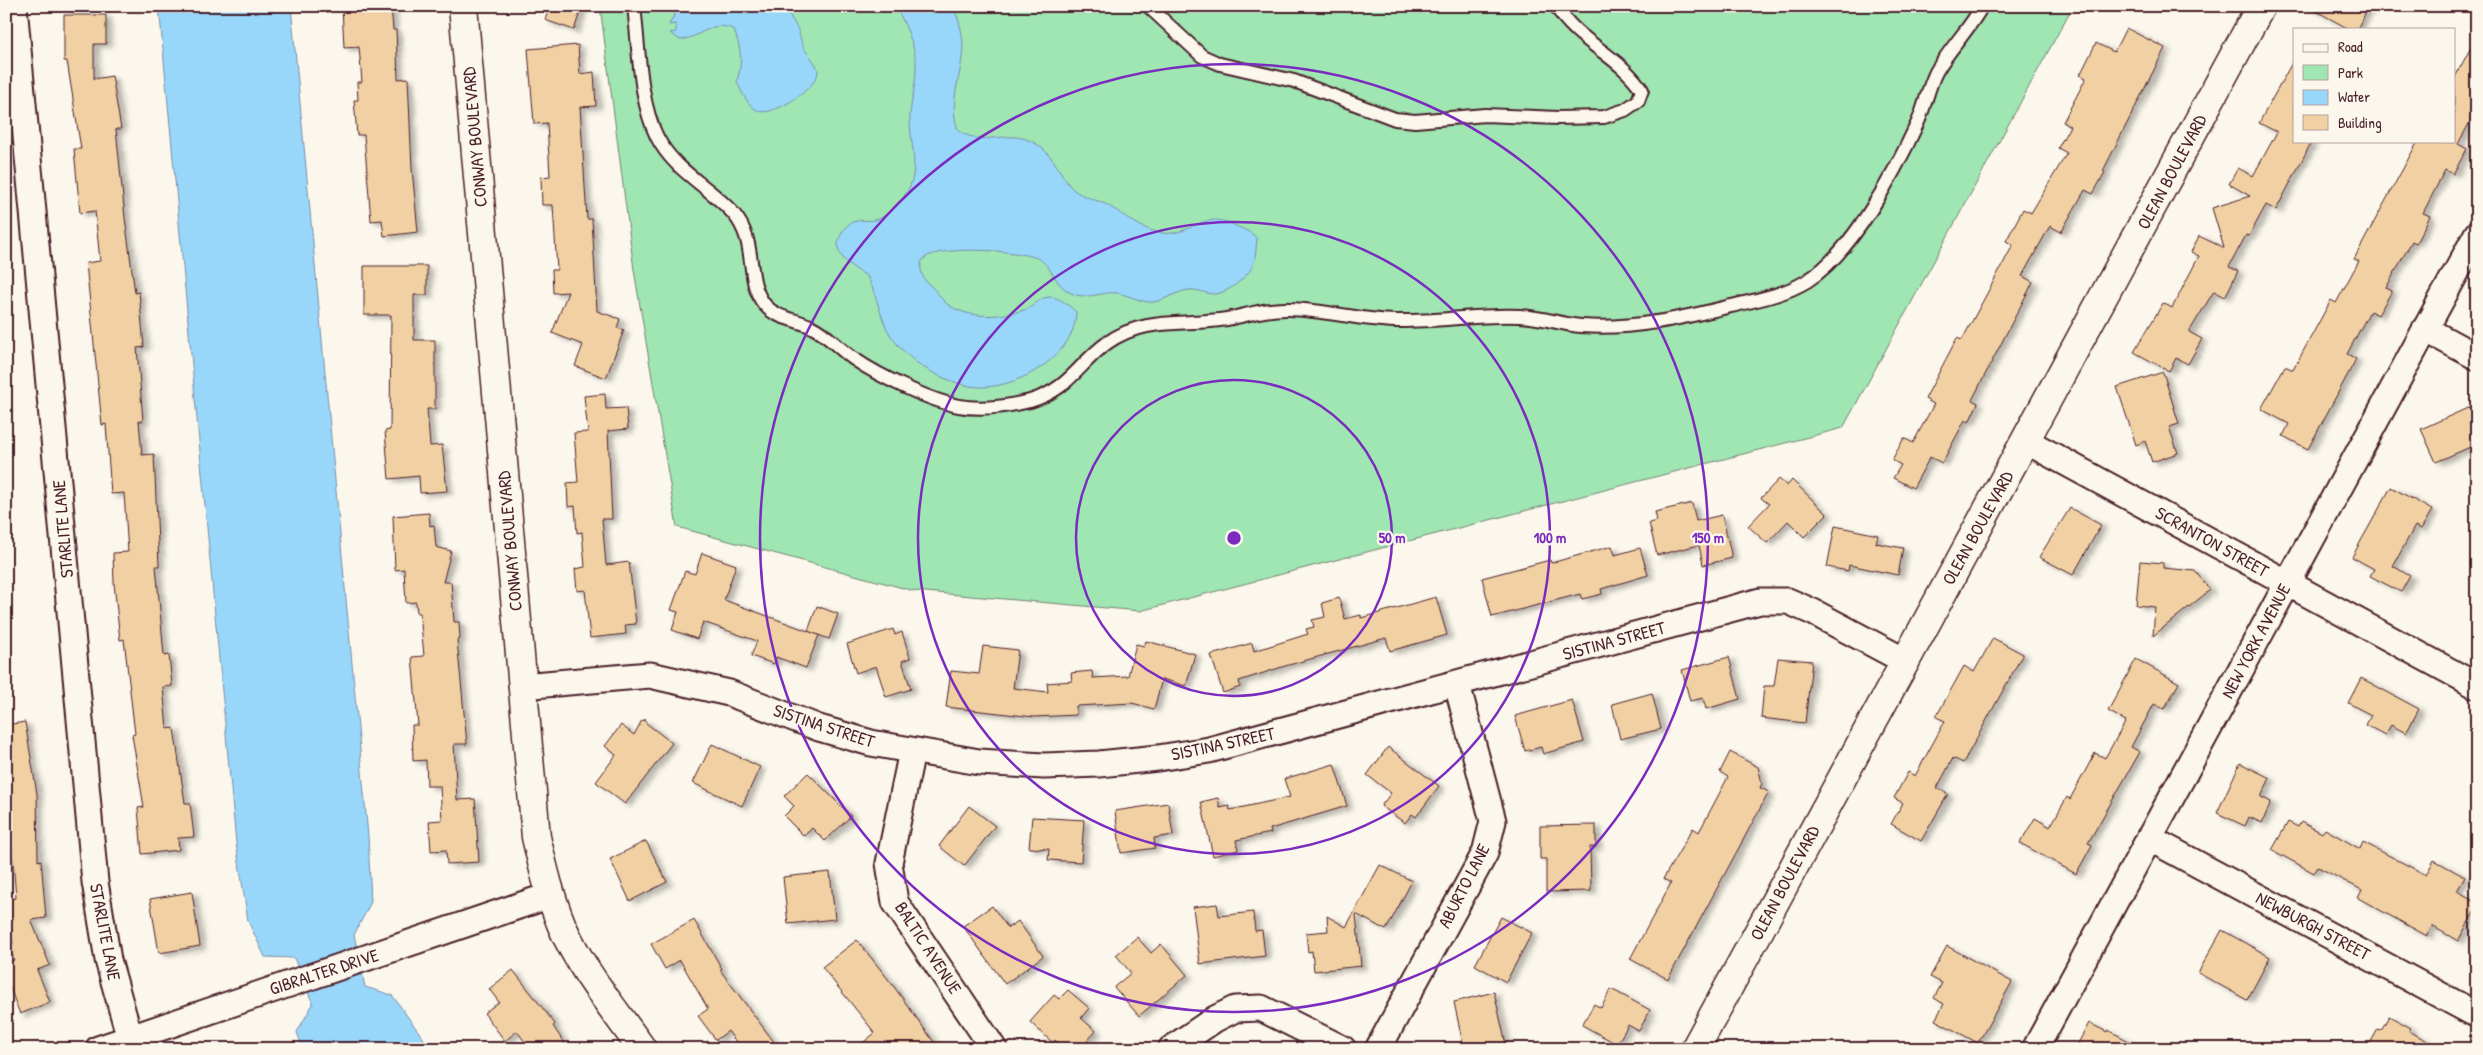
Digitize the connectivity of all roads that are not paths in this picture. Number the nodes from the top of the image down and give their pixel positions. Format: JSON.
{"nodes":[{"id":1,"x":14,"y":6,"type":"edge"},
{"id":2,"x":463,"y":6,"type":"edge"},
{"id":3,"x":634,"y":6,"type":"edge"},
{"id":4,"x":1148,"y":6,"type":"edge"},
{"id":5,"x":1556,"y":6,"type":"edge"},
{"id":6,"x":1982,"y":6,"type":"edge"},
{"id":7,"x":2261,"y":6,"type":"edge"},
{"id":8,"x":2477,"y":234,"type":"edge"},
{"id":9,"x":2425,"y":329,"type":"junction"},
{"id":10,"x":2477,"y":357,"type":"edge"},
{"id":11,"x":2026,"y":441,"type":"junction"},
{"id":12,"x":2287,"y":584,"type":"junction"},
{"id":13,"x":1905,"y":661,"type":"junction"},
{"id":14,"x":1457,"y":684,"type":"junction"},
{"id":15,"x":522,"y":686,"type":"junction"},
{"id":16,"x":2477,"y":686,"type":"edge"},
{"id":17,"x":912,"y":751,"type":"junction"},
{"id":18,"x":2150,"y":838,"type":"junction"},
{"id":19,"x":551,"y":894,"type":"junction"},
{"id":20,"x":2477,"y":1015,"type":"edge"},
{"id":21,"x":131,"y":1044,"type":"edge"},
{"id":22,"x":98,"y":1049,"type":"edge"},
{"id":23,"x":642,"y":1049,"type":"edge"},
{"id":24,"x":994,"y":1049,"type":"edge"},
{"id":25,"x":1171,"y":1049,"type":"edge"},
{"id":26,"x":1343,"y":1049,"type":"edge"},
{"id":27,"x":1378,"y":1049,"type":"edge"},
{"id":28,"x":1695,"y":1049,"type":"edge"},
{"id":29,"x":2035,"y":1049,"type":"edge"}],
"edges":[{"from":1,"to":21,"type":"street","name":"STARLITE LANE"},
{"from":2,"to":15,"type":"street","name":"CONWAY BOULEVARD"},
{"from":3,"to":6,"type":"lane"},
{"from":4,"to":5,"type":"lane"},
{"from":7,"to":11,"type":"street","name":"OLEAN BOULEVARD"},
{"from":8,"to":9,"type":"street","name":"NEW YORK AVENUE"},
{"from":9,"to":10,"type":"street"},
{"from":9,"to":12,"type":"street","name":"NEW YORK AVENUE"},
{"from":11,"to":12,"type":"street","name":"SCRANTON STREET"},
{"from":11,"to":13,"type":"street","name":"OLEAN BOULEVARD"},
{"from":12,"to":16,"type":"street","name":"SCRANTON STREET"},
{"from":12,"to":18,"type":"street","name":"NEW YORK AVENUE"},
{"from":13,"to":14,"type":"street","name":"SISTINA STREET"},
{"from":13,"to":28,"type":"street","name":"OLEAN BOULEVARD"},
{"from":14,"to":17,"type":"street","name":"SISTINA STREET"},
{"from":14,"to":27,"type":"street","name":"ABURTO LANE"},
{"from":15,"to":17,"type":"street","name":"SISTINA STREET"},
{"from":15,"to":19,"type":"street","name":"CONWAY BOULEVARD"},
{"from":17,"to":24,"type":"street","name":"BALTIC AVENUE"},
{"from":18,"to":20,"type":"street","name":"NEWBURGH STREET"},
{"from":18,"to":29,"type":"street","name":"NEW YORK AVENUE"},
{"from":19,"to":21,"type":"street","name":"GIBRALTER DRIVE"},
{"from":19,"to":23,"type":"street","name":"CONWAY BOULEVARD"},
{"from":21,"to":22,"type":"street","name":"GIBRALTER DRIVE"},
{"from":25,"to":26,"type":"street"}]}
